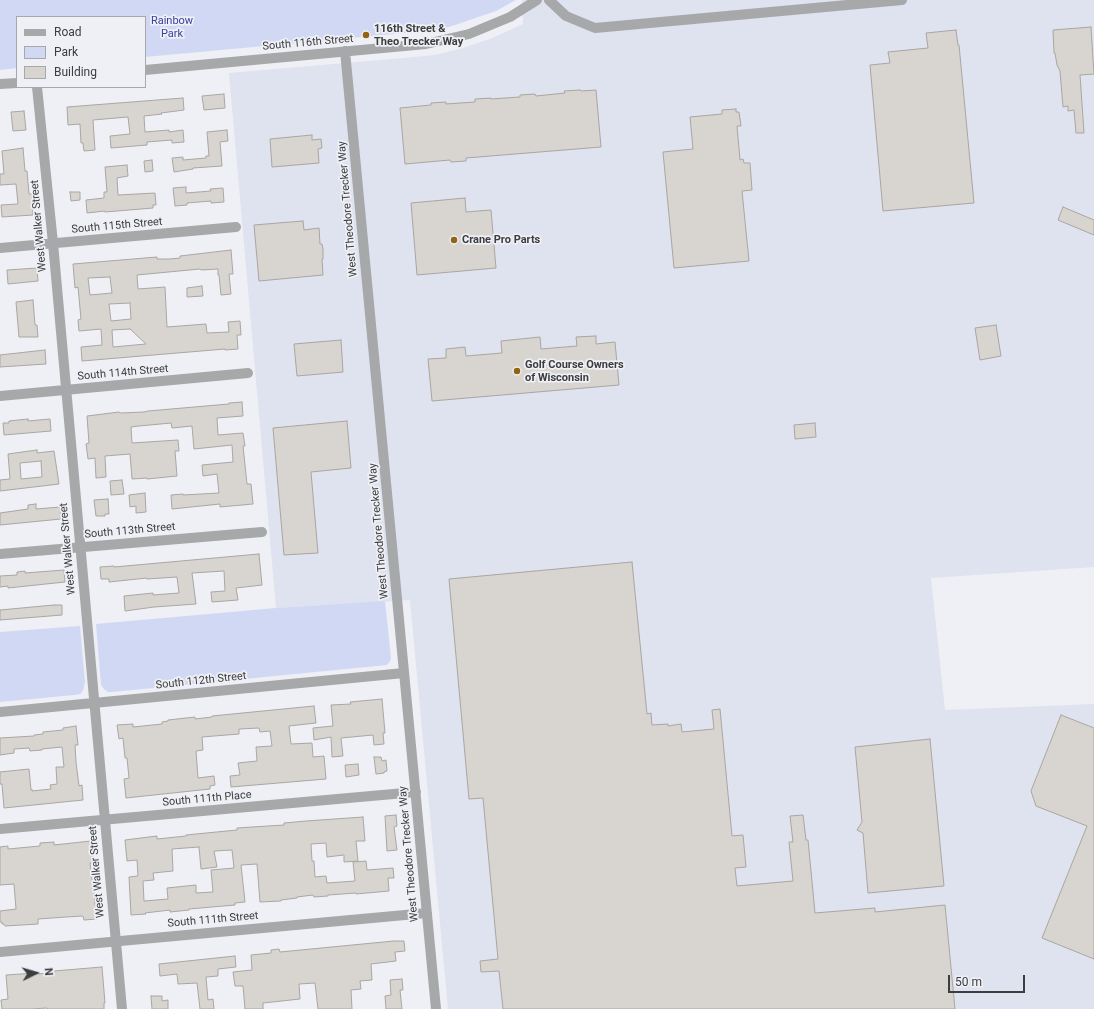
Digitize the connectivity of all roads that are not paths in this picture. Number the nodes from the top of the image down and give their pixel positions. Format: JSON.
{"nodes":[{"id":1,"x":537,"y":0,"type":"edge"},
{"id":2,"x":549,"y":0,"type":"edge"},
{"id":3,"x":902,"y":0,"type":"edge"},
{"id":4,"x":345,"y":51,"type":"junction"},
{"id":5,"x":146,"y":70,"type":"edge"},
{"id":6,"x":16,"y":83,"type":"edge"},
{"id":7,"x":0,"y":84,"type":"edge"},
{"id":8,"x":37,"y":88,"type":"edge"},
{"id":9,"x":236,"y":227,"type":"dead end"},
{"id":10,"x":53,"y":243,"type":"junction"},
{"id":11,"x":0,"y":248,"type":"edge"},
{"id":12,"x":248,"y":373,"type":"dead end"},
{"id":13,"x":66,"y":391,"type":"junction"},
{"id":14,"x":0,"y":396,"type":"edge"},
{"id":15,"x":262,"y":532,"type":"dead end"},
{"id":16,"x":80,"y":547,"type":"junction"},
{"id":17,"x":0,"y":554,"type":"edge"},
{"id":18,"x":404,"y":673,"type":"junction"},
{"id":19,"x":94,"y":703,"type":"junction"},
{"id":20,"x":0,"y":712,"type":"edge"},
{"id":21,"x":416,"y":792,"type":"junction"},
{"id":22,"x":105,"y":820,"type":"junction"},
{"id":23,"x":0,"y":829,"type":"edge"},
{"id":24,"x":427,"y":913,"type":"junction"},
{"id":25,"x":115,"y":941,"type":"junction"},
{"id":26,"x":0,"y":952,"type":"edge"},
{"id":27,"x":122,"y":1009,"type":"edge"},
{"id":28,"x":436,"y":1009,"type":"edge"}],
"edges":[{"from":1,"to":4,"type":"street","name":"South 116th Street"},
{"from":2,"to":3,"type":"street"},
{"from":4,"to":5,"type":"street","name":"South 116th Street"},
{"from":4,"to":18,"type":"street","name":"West Theodore Trecker Way"},
{"from":6,"to":7,"type":"street"},
{"from":8,"to":10,"type":"street","name":"West Walker Street"},
{"from":9,"to":10,"type":"street","name":"South 115th Street"},
{"from":10,"to":11,"type":"street","name":"South 115th Street"},
{"from":10,"to":13,"type":"street","name":"West Walker Street"},
{"from":12,"to":13,"type":"street","name":"South 114th Street"},
{"from":13,"to":14,"type":"street","name":"South 114th Street"},
{"from":13,"to":16,"type":"street","name":"West Walker Street"},
{"from":15,"to":16,"type":"street","name":"South 113th Street"},
{"from":16,"to":17,"type":"street","name":"South 113th Street"},
{"from":16,"to":19,"type":"street","name":"West Walker Street"},
{"from":18,"to":19,"type":"street","name":"South 112th Street"},
{"from":18,"to":21,"type":"street","name":"West Theodore Trecker Way"},
{"from":19,"to":20,"type":"street","name":"South 112th Street"},
{"from":19,"to":22,"type":"street","name":"West Walker Street"},
{"from":21,"to":22,"type":"street","name":"South 111th Place"},
{"from":21,"to":24,"type":"street","name":"West Theodore Trecker Way"},
{"from":22,"to":23,"type":"street","name":"South 111th Place"},
{"from":22,"to":25,"type":"street","name":"West Walker Street"},
{"from":24,"to":25,"type":"street","name":"South 111th Street"},
{"from":24,"to":28,"type":"street","name":"West Theodore Trecker Way"},
{"from":25,"to":26,"type":"street","name":"South 111th Street"},
{"from":25,"to":27,"type":"street","name":"West Walker Street"}]}
